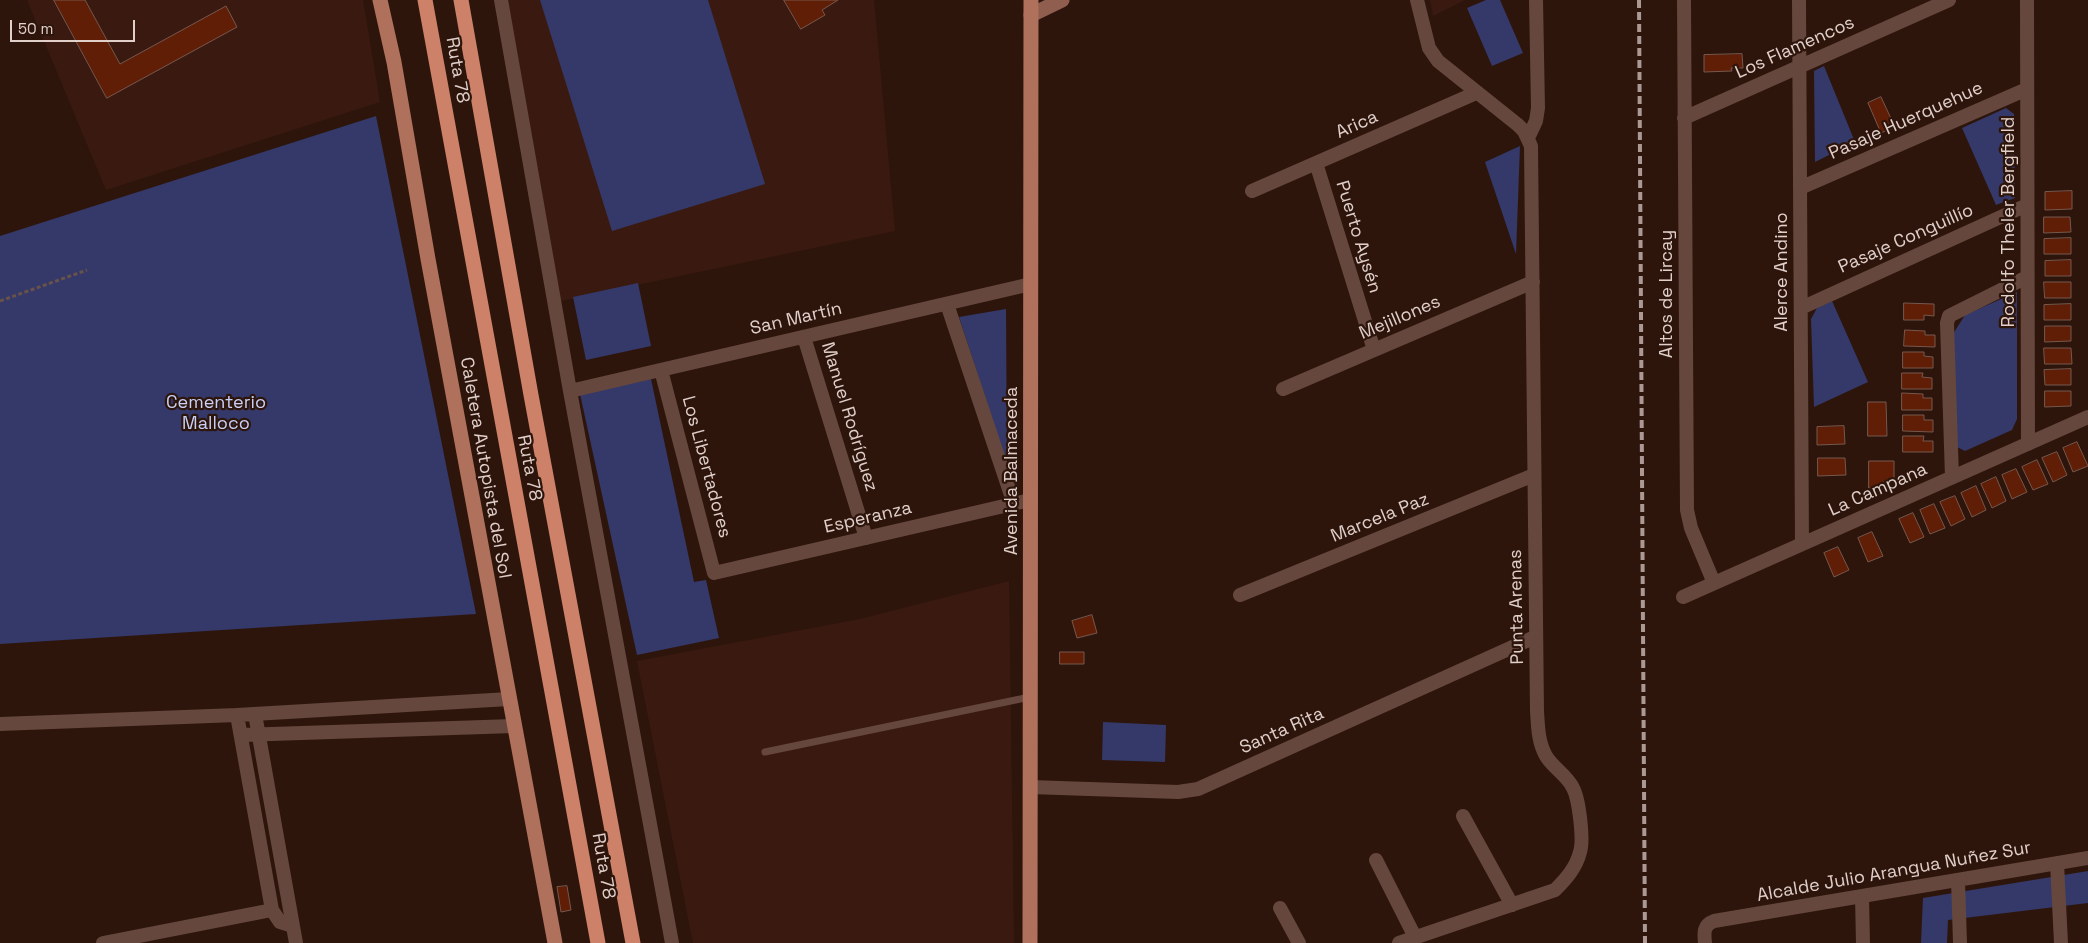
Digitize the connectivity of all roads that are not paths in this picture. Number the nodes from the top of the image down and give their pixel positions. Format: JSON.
{"nodes":[{"id":1,"x":380,"y":0,"type":"edge"},
{"id":2,"x":425,"y":0,"type":"edge"},
{"id":3,"x":461,"y":0,"type":"edge"},
{"id":4,"x":501,"y":0,"type":"edge"},
{"id":5,"x":1062,"y":0,"type":"edge"},
{"id":6,"x":1417,"y":0,"type":"edge"},
{"id":7,"x":1536,"y":0,"type":"edge"},
{"id":8,"x":1684,"y":0,"type":"edge"},
{"id":9,"x":1799,"y":0,"type":"edge"},
{"id":10,"x":1949,"y":0,"type":"edge"},
{"id":11,"x":2027,"y":0,"type":"edge"},
{"id":12,"x":1031,"y":7,"type":"edge"},
{"id":13,"x":1799,"y":67,"type":"junction"},
{"id":14,"x":2027,"y":89,"type":"junction"},
{"id":15,"x":1476,"y":92,"type":"junction"},
{"id":16,"x":1684,"y":118,"type":"junction"},
{"id":17,"x":1528,"y":138,"type":"junction"},
{"id":18,"x":1316,"y":163,"type":"junction"},
{"id":19,"x":1800,"y":188,"type":"junction"},
{"id":20,"x":1252,"y":191,"type":"dead end"},
{"id":21,"x":2027,"y":205,"type":"junction"},
{"id":22,"x":2028,"y":276,"type":"junction"},
{"id":23,"x":1533,"y":282,"type":"junction"},
{"id":24,"x":1031,"y":284,"type":"junction"},
{"id":25,"x":947,"y":304,"type":"junction"},
{"id":26,"x":1801,"y":308,"type":"junction"},
{"id":27,"x":804,"y":337,"type":"junction"},
{"id":28,"x":1374,"y":350,"type":"junction"},
{"id":29,"x":661,"y":370,"type":"junction"},
{"id":30,"x":1283,"y":389,"type":"dead end"},
{"id":31,"x":570,"y":391,"type":"junction"},
{"id":32,"x":2088,"y":417,"type":"edge"},
{"id":33,"x":2028,"y":444,"type":"junction"},
{"id":34,"x":1534,"y":474,"type":"junction"},
{"id":35,"x":1952,"y":478,"type":"junction"},
{"id":36,"x":1030,"y":500,"type":"junction"},
{"id":37,"x":1014,"y":504,"type":"junction"},
{"id":38,"x":866,"y":538,"type":"junction"},
{"id":39,"x":1802,"y":544,"type":"junction"},
{"id":40,"x":714,"y":573,"type":"joint"},
{"id":41,"x":1714,"y":583,"type":"junction"},
{"id":42,"x":1240,"y":595,"type":"dead end"},
{"id":43,"x":1683,"y":597,"type":"dead end"},
{"id":44,"x":1535,"y":637,"type":"junction"},
{"id":45,"x":1030,"y":697,"type":"junction"},
{"id":46,"x":509,"y":700,"type":"junction"},
{"id":47,"x":255,"y":714,"type":"junction"},
{"id":48,"x":238,"y":715,"type":"junction"},
{"id":49,"x":0,"y":724,"type":"edge"},
{"id":50,"x":514,"y":726,"type":"junction"},
{"id":51,"x":259,"y":734,"type":"junction"},
{"id":52,"x":241,"y":735,"type":"junction"},
{"id":53,"x":765,"y":752,"type":"dead end"},
{"id":54,"x":1030,"y":787,"type":"junction"},
{"id":55,"x":1464,"y":816,"type":"dead end"},
{"id":56,"x":2088,"y":858,"type":"edge"},
{"id":57,"x":1376,"y":860,"type":"dead end"},
{"id":58,"x":2057,"y":863,"type":"junction"},
{"id":59,"x":1958,"y":880,"type":"junction"},
{"id":60,"x":286,"y":889,"type":"junction"},
{"id":61,"x":268,"y":890,"type":"junction"},
{"id":62,"x":1862,"y":896,"type":"junction"},
{"id":63,"x":1512,"y":904,"type":"junction"},
{"id":64,"x":1280,"y":908,"type":"dead end"},
{"id":65,"x":272,"y":910,"type":"junction"},
{"id":66,"x":293,"y":926,"type":"junction"},
{"id":67,"x":1416,"y":937,"type":"junction"},
{"id":68,"x":103,"y":943,"type":"edge"},
{"id":69,"x":296,"y":943,"type":"edge"},
{"id":70,"x":555,"y":943,"type":"edge"},
{"id":71,"x":598,"y":943,"type":"edge"},
{"id":72,"x":633,"y":943,"type":"edge"},
{"id":73,"x":672,"y":943,"type":"edge"},
{"id":74,"x":1030,"y":943,"type":"edge"},
{"id":75,"x":1299,"y":943,"type":"edge"},
{"id":76,"x":1399,"y":943,"type":"edge"},
{"id":77,"x":1704,"y":943,"type":"edge"},
{"id":78,"x":1863,"y":943,"type":"edge"},
{"id":79,"x":1960,"y":943,"type":"edge"},
{"id":80,"x":2061,"y":943,"type":"edge"}],
"edges":[{"from":1,"to":46,"type":"main road","name":"Caletera Autopista del Sol"},
{"from":2,"to":71,"type":"highway","name":"Ruta 78"},
{"from":3,"to":72,"type":"highway","name":"Ruta 78"},
{"from":4,"to":31,"type":"street"},
{"from":5,"to":12,"type":"main road"},
{"from":6,"to":15,"type":"street"},
{"from":7,"to":17,"type":"street"},
{"from":8,"to":16,"type":"street","name":"Altos de Lircay"},
{"from":9,"to":13,"type":"street","name":"Alerce Andino"},
{"from":10,"to":13,"type":"street","name":"Los Flamencos"},
{"from":11,"to":14,"type":"street","name":"Rodolfo Theler Bergfield"},
{"from":12,"to":24,"type":"main road","name":"Avenida Balmaceda"},
{"from":13,"to":16,"type":"street","name":"Los Flamencos"},
{"from":13,"to":19,"type":"street","name":"Alerce Andino"},
{"from":14,"to":19,"type":"street","name":"Pasaje Huerquehue"},
{"from":14,"to":21,"type":"street","name":"Rodolfo Theler Bergfield"},
{"from":15,"to":17,"type":"street"},
{"from":15,"to":18,"type":"street","name":"Arica"},
{"from":16,"to":41,"type":"street","name":"Altos de Lircay"},
{"from":17,"to":23,"type":"street","name":"Punta Arenas"},
{"from":18,"to":20,"type":"street","name":"Arica"},
{"from":18,"to":28,"type":"street","name":"Puerto Aysén"},
{"from":19,"to":26,"type":"street","name":"Alerce Andino"},
{"from":21,"to":22,"type":"street","name":"Rodolfo Theler Bergfield"},
{"from":21,"to":26,"type":"street","name":"Pasaje Conguillío"},
{"from":22,"to":33,"type":"street","name":"Rodolfo Theler Bergfield"},
{"from":22,"to":35,"type":"street"},
{"from":23,"to":28,"type":"street","name":"Mejillones"},
{"from":23,"to":34,"type":"street","name":"Punta Arenas"},
{"from":24,"to":25,"type":"street","name":"San Martín"},
{"from":24,"to":36,"type":"main road","name":"Avenida Balmaceda"},
{"from":25,"to":27,"type":"street","name":"San Martín"},
{"from":25,"to":37,"type":"street"},
{"from":26,"to":39,"type":"street","name":"Alerce Andino"},
{"from":27,"to":29,"type":"street","name":"San Martín"},
{"from":27,"to":38,"type":"street","name":"Manuel Rodríguez"},
{"from":28,"to":30,"type":"street","name":"Mejillones"},
{"from":29,"to":31,"type":"street","name":"San Martín"},
{"from":29,"to":40,"type":"street","name":"Los Libertadores"},
{"from":31,"to":73,"type":"street"},
{"from":32,"to":33,"type":"street","name":"La Campana"},
{"from":33,"to":35,"type":"street","name":"La Campana"},
{"from":34,"to":42,"type":"street","name":"Marcela Paz"},
{"from":34,"to":44,"type":"street","name":"Punta Arenas"},
{"from":35,"to":39,"type":"street","name":"La Campana"},
{"from":36,"to":37,"type":"street","name":"Esperanza"},
{"from":36,"to":45,"type":"main road","name":"Avenida Balmaceda"},
{"from":37,"to":38,"type":"street","name":"Esperanza"},
{"from":38,"to":40,"type":"street","name":"Esperanza"},
{"from":39,"to":41,"type":"street","name":"La Campana"},
{"from":41,"to":43,"type":"street","name":"La Campana"},
{"from":44,"to":54,"type":"street","name":"Santa Rita"},
{"from":44,"to":63,"type":"street","name":"Punta Arenas"},
{"from":45,"to":53,"type":"lane"},
{"from":45,"to":54,"type":"main road","name":"Avenida Balmaceda"},
{"from":46,"to":47,"type":"street"},
{"from":46,"to":50,"type":"main road","name":"Caletera Autopista del Sol"},
{"from":47,"to":48,"type":"street"},
{"from":47,"to":51,"type":"street"},
{"from":48,"to":49,"type":"street"},
{"from":48,"to":52,"type":"street"},
{"from":50,"to":51,"type":"street"},
{"from":50,"to":70,"type":"main road","name":"Caletera Autopista del Sol"},
{"from":51,"to":52,"type":"street"},
{"from":51,"to":60,"type":"street"},
{"from":52,"to":61,"type":"street"},
{"from":54,"to":74,"type":"main road","name":"Avenida Balmaceda"},
{"from":55,"to":63,"type":"street"},
{"from":56,"to":58,"type":"street","name":"Alcalde Julio Arangua Nuñez Sur"},
{"from":57,"to":67,"type":"street"},
{"from":58,"to":59,"type":"street","name":"Alcalde Julio Arangua Nuñez Sur"},
{"from":58,"to":80,"type":"street"},
{"from":59,"to":62,"type":"street","name":"Alcalde Julio Arangua Nuñez Sur"},
{"from":59,"to":79,"type":"street"},
{"from":60,"to":61,"type":"street"},
{"from":60,"to":66,"type":"street"},
{"from":61,"to":65,"type":"street"},
{"from":62,"to":77,"type":"street","name":"Alcalde Julio Arangua Nuñez Sur"},
{"from":62,"to":78,"type":"street"},
{"from":63,"to":67,"type":"street","name":"Punta Arenas"},
{"from":64,"to":75,"type":"street"},
{"from":65,"to":66,"type":"street"},
{"from":65,"to":68,"type":"street"},
{"from":66,"to":69,"type":"street"},
{"from":67,"to":76,"type":"street","name":"Punta Arenas"}]}
